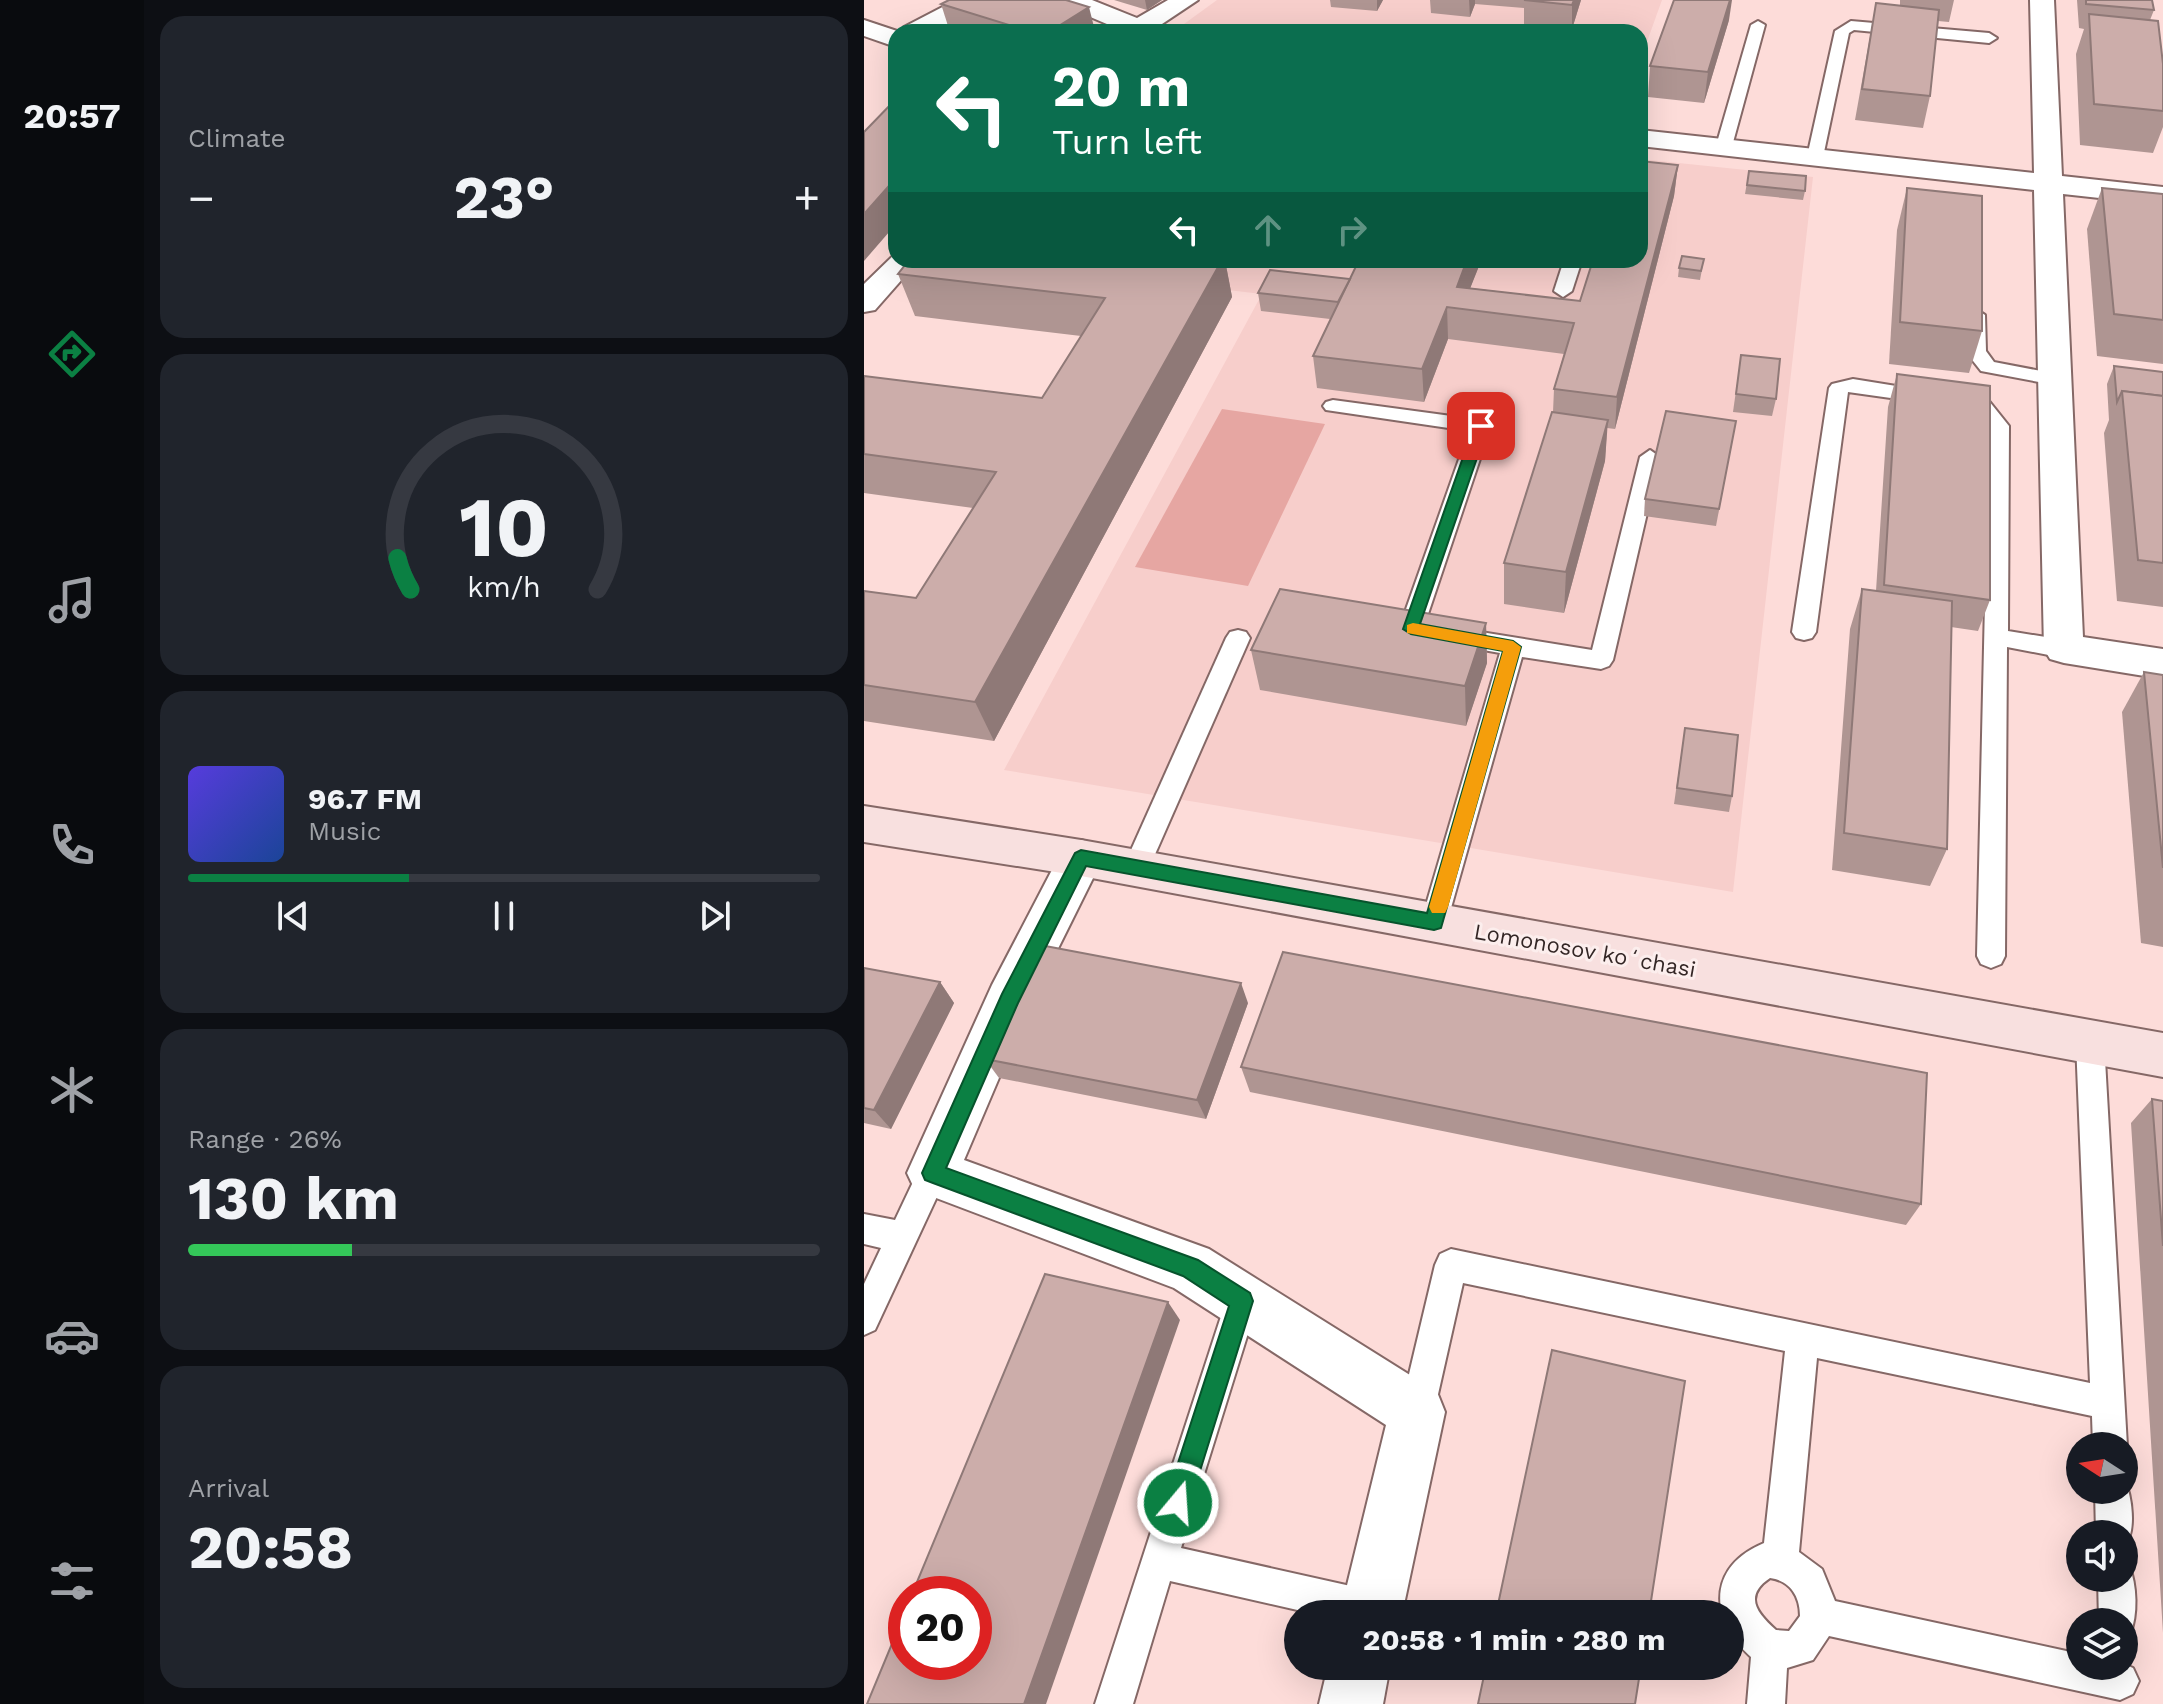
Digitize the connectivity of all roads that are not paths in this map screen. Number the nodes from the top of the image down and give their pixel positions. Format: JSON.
{"nodes":[{"id":1,"x":975,"y":0,"type":"edge"},
{"id":2,"x":1071,"y":0,"type":"edge"},
{"id":3,"x":1186,"y":0,"type":"edge"},
{"id":4,"x":2042,"y":0,"type":"edge"},
{"id":5,"x":928,"y":24,"type":"edge"},
{"id":6,"x":1123,"y":24,"type":"edge"},
{"id":7,"x":1146,"y":24,"type":"edge"},
{"id":8,"x":1758,"y":25,"type":"dead end"},
{"id":9,"x":864,"y":28,"type":"edge"},
{"id":10,"x":888,"y":36,"type":"edge"},
{"id":11,"x":1989,"y":38,"type":"dead end"},
{"id":12,"x":1648,"y":139,"type":"edge"},
{"id":13,"x":1724,"y":146,"type":"junction"},
{"id":14,"x":1815,"y":157,"type":"junction"},
{"id":15,"x":2049,"y":183,"type":"junction"},
{"id":16,"x":2163,"y":196,"type":"edge"},
{"id":17,"x":897,"y":268,"type":"edge"},
{"id":18,"x":1570,"y":268,"type":"edge"},
{"id":19,"x":1563,"y":291,"type":"dead end"},
{"id":20,"x":1976,"y":293,"type":"edge"},
{"id":21,"x":864,"y":303,"type":"edge"},
{"id":22,"x":2055,"y":379,"type":"junction"},
{"id":23,"x":1333,"y":406,"type":"dead end"},
{"id":24,"x":1650,"y":457,"type":"dead end"},
{"id":25,"x":1804,"y":632,"type":"dead end"},
{"id":26,"x":1996,"y":637,"type":"junction"},
{"id":27,"x":1238,"y":638,"type":"dead end"},
{"id":28,"x":1513,"y":647,"type":"junction"},
{"id":29,"x":2064,"y":649,"type":"junction"},
{"id":30,"x":2163,"y":664,"type":"edge"},
{"id":31,"x":864,"y":824,"type":"edge"},
{"id":32,"x":1081,"y":858,"type":"junction"},
{"id":33,"x":1136,"y":868,"type":"junction"},
{"id":34,"x":1434,"y":922,"type":"junction"},
{"id":35,"x":1991,"y":956,"type":"dead end"},
{"id":36,"x":2090,"y":1042,"type":"junction"},
{"id":37,"x":2163,"y":1055,"type":"edge"},
{"id":38,"x":933,"y":1173,"type":"junction"},
{"id":39,"x":864,"y":1229,"type":"edge"},
{"id":40,"x":903,"y":1237,"type":"junction"},
{"id":41,"x":1242,"y":1301,"type":"junction"},
{"id":42,"x":864,"y":1319,"type":"edge"},
{"id":43,"x":1803,"y":1338,"type":"junction"},
{"id":44,"x":2108,"y":1403,"type":"junction"},
{"id":45,"x":1417,"y":1412,"type":"junction"},
{"id":46,"x":2109,"y":1432,"type":"edge"},
{"id":47,"x":1780,"y":1560,"type":"junction"},
{"id":48,"x":1159,"y":1561,"type":"junction"},
{"id":49,"x":1375,"y":1600,"type":"edge"},
{"id":50,"x":1284,"y":1602,"type":"edge"},
{"id":51,"x":1818,"y":1615,"type":"junction"},
{"id":52,"x":1770,"y":1648,"type":"junction"},
{"id":53,"x":1357,"y":1680,"type":"edge"},
{"id":54,"x":2120,"y":1684,"type":"edge"},
{"id":55,"x":1114,"y":1704,"type":"edge"},
{"id":56,"x":1351,"y":1704,"type":"edge"},
{"id":57,"x":1766,"y":1704,"type":"edge"}],
"edges":[{"from":1,"to":5,"type":"street"},
{"from":2,"to":6,"type":"street"},
{"from":3,"to":7,"type":"street"},
{"from":4,"to":15,"type":"street"},
{"from":8,"to":13,"type":"lane"},
{"from":9,"to":10,"type":"street"},
{"from":11,"to":14,"type":"lane"},
{"from":12,"to":13,"type":"street"},
{"from":13,"to":14,"type":"street"},
{"from":14,"to":15,"type":"street"},
{"from":15,"to":16,"type":"street"},
{"from":15,"to":22,"type":"street"},
{"from":17,"to":21,"type":"street"},
{"from":18,"to":19,"type":"lane"},
{"from":20,"to":22,"type":"lane"},
{"from":22,"to":29,"type":"street"},
{"from":23,"to":28,"type":"lane"},
{"from":24,"to":28,"type":"lane"},
{"from":25,"to":26,"type":"lane"},
{"from":26,"to":29,"type":"lane"},
{"from":26,"to":35,"type":"lane"},
{"from":27,"to":33,"type":"lane"},
{"from":28,"to":34,"type":"lane"},
{"from":29,"to":30,"type":"street"},
{"from":31,"to":32,"type":"street","name":"Lomonosov koʻchasi"},
{"from":32,"to":33,"type":"street","name":"Lomonosov koʻchasi"},
{"from":32,"to":38,"type":"street"},
{"from":33,"to":34,"type":"street","name":"Lomonosov koʻchasi"},
{"from":34,"to":36,"type":"street","name":"Lomonosov koʻchasi"},
{"from":36,"to":37,"type":"street","name":"Lomonosov koʻchasi"},
{"from":36,"to":44,"type":"lane"},
{"from":38,"to":40,"type":"lane"},
{"from":38,"to":41,"type":"street"},
{"from":39,"to":40,"type":"lane"},
{"from":40,"to":42,"type":"lane"},
{"from":41,"to":45,"type":"street"},
{"from":41,"to":48,"type":"lane"},
{"from":43,"to":44,"type":"lane"},
{"from":43,"to":45,"type":"lane"},
{"from":43,"to":47,"type":"lane"},
{"from":44,"to":46,"type":"lane"},
{"from":45,"to":49,"type":"street"},
{"from":47,"to":51,"type":"lane"},
{"from":47,"to":52,"type":"lane"},
{"from":48,"to":50,"type":"lane"},
{"from":48,"to":55,"type":"lane"},
{"from":51,"to":52,"type":"lane"},
{"from":51,"to":54,"type":"lane"},
{"from":52,"to":57,"type":"lane"},
{"from":53,"to":56,"type":"street"}]}
